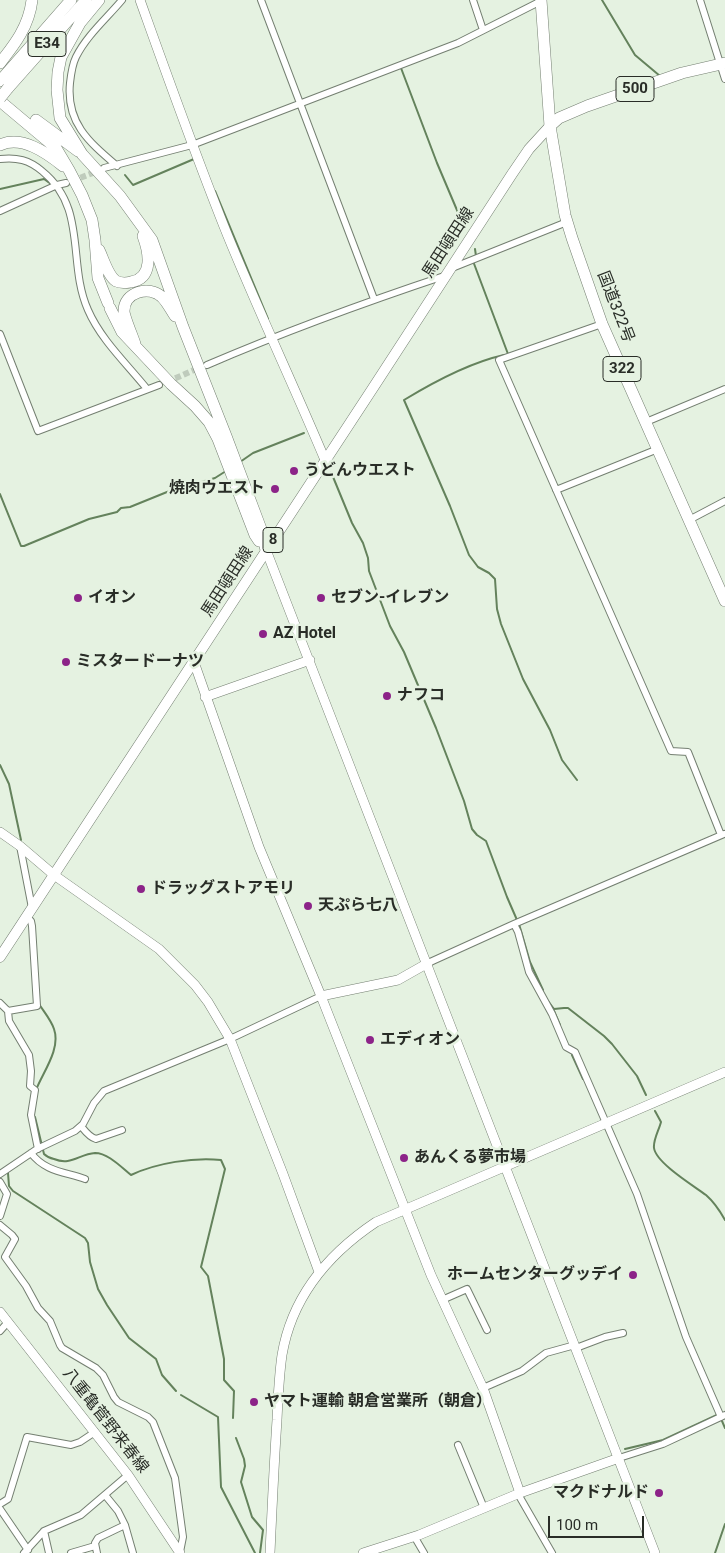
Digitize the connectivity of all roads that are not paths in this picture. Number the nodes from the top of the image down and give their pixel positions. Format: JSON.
{"nodes":[{"id":1,"x":32,"y":0,"type":"edge"},
{"id":2,"x":71,"y":0,"type":"edge"},
{"id":3,"x":86,"y":0,"type":"edge"},
{"id":4,"x":99,"y":0,"type":"edge"},
{"id":5,"x":122,"y":0,"type":"edge"},
{"id":6,"x":140,"y":0,"type":"edge"},
{"id":7,"x":260,"y":0,"type":"edge"},
{"id":8,"x":473,"y":0,"type":"edge"},
{"id":9,"x":700,"y":0,"type":"edge"},
{"id":10,"x":541,"y":1,"type":"edge"},
{"id":11,"x":483,"y":30,"type":"junction"},
{"id":12,"x":0,"y":63,"type":"edge"},
{"id":13,"x":723,"y":64,"type":"edge"},
{"id":14,"x":725,"y":79,"type":"edge"},
{"id":15,"x":2,"y":85,"type":"edge"},
{"id":16,"x":0,"y":99,"type":"edge"},
{"id":17,"x":299,"y":104,"type":"junction"},
{"id":18,"x":550,"y":126,"type":"junction"},
{"id":19,"x":0,"y":145,"type":"edge"},
{"id":20,"x":192,"y":145,"type":"junction"},
{"id":21,"x":82,"y":154,"type":"junction"},
{"id":22,"x":0,"y":159,"type":"edge"},
{"id":23,"x":117,"y":166,"type":"junction"},
{"id":24,"x":104,"y":168,"type":"tunnel mouth"},
{"id":25,"x":69,"y":170,"type":"junction"},
{"id":26,"x":66,"y":183,"type":"tunnel mouth"},
{"id":27,"x":57,"y":185,"type":"junction"},
{"id":28,"x":0,"y":211,"type":"edge"},
{"id":29,"x":567,"y":222,"type":"junction"},
{"id":30,"x":139,"y":223,"type":"junction"},
{"id":31,"x":95,"y":240,"type":"junction"},
{"id":32,"x":449,"y":271,"type":"junction"},
{"id":33,"x":374,"y":299,"type":"junction"},
{"id":34,"x":602,"y":324,"type":"junction"},
{"id":35,"x":183,"y":327,"type":"junction"},
{"id":36,"x":0,"y":334,"type":"edge"},
{"id":37,"x":270,"y":338,"type":"junction"},
{"id":38,"x":138,"y":350,"type":"junction"},
{"id":39,"x":207,"y":365,"type":"tunnel mouth"},
{"id":40,"x":158,"y":385,"type":"tunnel mouth"},
{"id":41,"x":147,"y":389,"type":"junction"},
{"id":42,"x":725,"y":389,"type":"edge"},
{"id":43,"x":646,"y":422,"type":"junction"},
{"id":44,"x":658,"y":449,"type":"junction"},
{"id":45,"x":325,"y":460,"type":"junction"},
{"id":46,"x":556,"y":490,"type":"junction"},
{"id":47,"x":725,"y":501,"type":"edge"},
{"id":48,"x":689,"y":520,"type":"junction"},
{"id":49,"x":266,"y":550,"type":"junction"},
{"id":50,"x":721,"y":582,"type":"edge"},
{"id":51,"x":725,"y":601,"type":"edge"},
{"id":52,"x":310,"y":660,"type":"junction"},
{"id":53,"x":194,"y":662,"type":"junction"},
{"id":54,"x":205,"y":697,"type":"junction"},
{"id":55,"x":0,"y":832,"type":"edge"},
{"id":56,"x":723,"y":834,"type":"edge"},
{"id":57,"x":20,"y":846,"type":"junction"},
{"id":58,"x":54,"y":875,"type":"junction"},
{"id":59,"x":29,"y":912,"type":"junction"},
{"id":60,"x":517,"y":923,"type":"junction"},
{"id":61,"x":0,"y":957,"type":"edge"},
{"id":62,"x":428,"y":963,"type":"junction"},
{"id":63,"x":321,"y":996,"type":"junction"},
{"id":64,"x":0,"y":1003,"type":"edge"},
{"id":65,"x":8,"y":1011,"type":"junction"},
{"id":66,"x":230,"y":1039,"type":"junction"},
{"id":67,"x":725,"y":1072,"type":"edge"},
{"id":68,"x":606,"y":1123,"type":"junction"},
{"id":69,"x":81,"y":1126,"type":"junction"},
{"id":70,"x":122,"y":1130,"type":"dead end"},
{"id":71,"x":41,"y":1148,"type":"junction"},
{"id":72,"x":31,"y":1153,"type":"junction"},
{"id":73,"x":506,"y":1165,"type":"junction"},
{"id":74,"x":0,"y":1174,"type":"edge"},
{"id":75,"x":85,"y":1179,"type":"dead end"},
{"id":76,"x":0,"y":1182,"type":"edge"},
{"id":77,"x":406,"y":1209,"type":"junction"},
{"id":78,"x":0,"y":1216,"type":"edge"},
{"id":79,"x":0,"y":1225,"type":"edge"},
{"id":80,"x":319,"y":1272,"type":"junction"},
{"id":81,"x":442,"y":1300,"type":"junction"},
{"id":82,"x":0,"y":1312,"type":"edge"},
{"id":83,"x":8,"y":1322,"type":"junction"},
{"id":84,"x":487,"y":1330,"type":"dead end"},
{"id":85,"x":0,"y":1331,"type":"edge"},
{"id":86,"x":623,"y":1333,"type":"dead end"},
{"id":87,"x":576,"y":1347,"type":"junction"},
{"id":88,"x":482,"y":1388,"type":"junction"},
{"id":89,"x":723,"y":1416,"type":"edge"},
{"id":90,"x":95,"y":1432,"type":"junction"},
{"id":91,"x":458,"y":1445,"type":"dead end"},
{"id":92,"x":619,"y":1458,"type":"junction"},
{"id":93,"x":128,"y":1475,"type":"junction"},
{"id":94,"x":519,"y":1494,"type":"junction"},
{"id":95,"x":105,"y":1495,"type":"junction"},
{"id":96,"x":0,"y":1504,"type":"edge"},
{"id":97,"x":484,"y":1508,"type":"junction"},
{"id":98,"x":0,"y":1509,"type":"edge"},
{"id":99,"x":125,"y":1525,"type":"junction"},
{"id":100,"x":44,"y":1531,"type":"junction"},
{"id":101,"x":414,"y":1536,"type":"junction"},
{"id":102,"x":95,"y":1546,"type":"junction"},
{"id":103,"x":26,"y":1551,"type":"edge"},
{"id":104,"x":49,"y":1553,"type":"edge"},
{"id":105,"x":71,"y":1553,"type":"edge"},
{"id":106,"x":97,"y":1553,"type":"edge"},
{"id":107,"x":133,"y":1553,"type":"edge"},
{"id":108,"x":180,"y":1553,"type":"edge"},
{"id":109,"x":270,"y":1553,"type":"edge"},
{"id":110,"x":364,"y":1553,"type":"edge"},
{"id":111,"x":424,"y":1553,"type":"edge"},
{"id":112,"x":552,"y":1553,"type":"edge"},
{"id":113,"x":655,"y":1553,"type":"edge"}],
"edges":[{"from":1,"to":12,"type":"highway"},
{"from":2,"to":15,"type":"highway","number":"E34"},
{"from":3,"to":15,"type":"highway","number":"E34"},
{"from":4,"to":21,"type":"highway"},
{"from":5,"to":23,"type":"street"},
{"from":6,"to":20,"type":"street"},
{"from":7,"to":17,"type":"street"},
{"from":8,"to":11,"type":"street"},
{"from":9,"to":13,"type":"street"},
{"from":10,"to":11,"type":"street"},
{"from":10,"to":18,"type":"highway","number":"322"},
{"from":11,"to":17,"type":"street"},
{"from":13,"to":14,"type":"street"},
{"from":13,"to":18,"type":"highway","number":"500"},
{"from":15,"to":16,"type":"highway","number":"E34","bridge":true},
{"from":15,"to":21,"type":"highway"},
{"from":16,"to":25,"type":"highway"},
{"from":17,"to":20,"type":"street"},
{"from":17,"to":33,"type":"street"},
{"from":18,"to":29,"type":"highway","name":"国道322号","number":"322"},
{"from":18,"to":32,"type":"main road","name":"馬田頓田線","number":"8"},
{"from":19,"to":25,"type":"highway"},
{"from":20,"to":23,"type":"street"},
{"from":20,"to":37,"type":"street"},
{"from":21,"to":30,"type":"highway"},
{"from":22,"to":27,"type":"street"},
{"from":23,"to":24,"type":"street"},
{"from":25,"to":31,"type":"highway"},
{"from":26,"to":27,"type":"street"},
{"from":27,"to":28,"type":"street"},
{"from":27,"to":41,"type":"street"},
{"from":29,"to":32,"type":"street"},
{"from":29,"to":34,"type":"highway","name":"国道322号","number":"322"},
{"from":30,"to":31,"type":"highway"},
{"from":30,"to":35,"type":"highway"},
{"from":31,"to":38,"type":"highway"},
{"from":32,"to":33,"type":"street"},
{"from":32,"to":45,"type":"main road","name":"馬田頓田線","number":"8"},
{"from":33,"to":37,"type":"street"},
{"from":34,"to":43,"type":"highway","name":"国道322号","number":"322"},
{"from":34,"to":46,"type":"street"},
{"from":35,"to":38,"type":"highway"},
{"from":35,"to":49,"type":"highway"},
{"from":36,"to":41,"type":"street"},
{"from":37,"to":39,"type":"street"},
{"from":37,"to":45,"type":"street"},
{"from":38,"to":49,"type":"highway"},
{"from":40,"to":41,"type":"street"},
{"from":42,"to":43,"type":"street"},
{"from":43,"to":44,"type":"highway","name":"国道322号","number":"322"},
{"from":44,"to":46,"type":"street"},
{"from":44,"to":48,"type":"highway","name":"国道322号","number":"322"},
{"from":45,"to":49,"type":"main road","name":"馬田頓田線","number":"8"},
{"from":46,"to":56,"type":"street"},
{"from":47,"to":48,"type":"street"},
{"from":48,"to":50,"type":"highway","name":"国道322号","number":"322"},
{"from":49,"to":52,"type":"street"},
{"from":49,"to":53,"type":"main road","name":"馬田頓田線","number":"8"},
{"from":50,"to":51,"type":"highway","name":"国道322号","number":"322"},
{"from":52,"to":54,"type":"street"},
{"from":52,"to":62,"type":"street"},
{"from":53,"to":54,"type":"street"},
{"from":53,"to":58,"type":"main road","name":"馬田頓田線","number":"8"},
{"from":54,"to":63,"type":"street"},
{"from":55,"to":57,"type":"street"},
{"from":56,"to":60,"type":"street"},
{"from":57,"to":58,"type":"street"},
{"from":57,"to":59,"type":"street"},
{"from":58,"to":59,"type":"main road","name":"馬田頓田線","number":"8"},
{"from":58,"to":66,"type":"street"},
{"from":59,"to":61,"type":"main road","name":"馬田頓田線","number":"8"},
{"from":59,"to":65,"type":"street"},
{"from":60,"to":62,"type":"street"},
{"from":60,"to":68,"type":"street"},
{"from":62,"to":63,"type":"street"},
{"from":62,"to":73,"type":"street"},
{"from":63,"to":66,"type":"street"},
{"from":63,"to":77,"type":"street"},
{"from":64,"to":65,"type":"street"},
{"from":65,"to":71,"type":"street"},
{"from":66,"to":69,"type":"street"},
{"from":66,"to":80,"type":"street"},
{"from":67,"to":68,"type":"street"},
{"from":68,"to":73,"type":"street"},
{"from":68,"to":89,"type":"street"},
{"from":69,"to":70,"type":"street"},
{"from":69,"to":71,"type":"street"},
{"from":71,"to":72,"type":"street"},
{"from":72,"to":74,"type":"street"},
{"from":72,"to":75,"type":"street"},
{"from":73,"to":77,"type":"street"},
{"from":73,"to":87,"type":"street"},
{"from":76,"to":78,"type":"street"},
{"from":77,"to":80,"type":"street"},
{"from":77,"to":81,"type":"street"},
{"from":79,"to":108,"type":"street"},
{"from":80,"to":109,"type":"street"},
{"from":81,"to":84,"type":"street"},
{"from":81,"to":88,"type":"street"},
{"from":82,"to":83,"type":"street","name":"八重亀菅野来春線"},
{"from":83,"to":85,"type":"street"},
{"from":83,"to":90,"type":"street","name":"八重亀菅野来春線"},
{"from":86,"to":87,"type":"street"},
{"from":87,"to":88,"type":"street"},
{"from":87,"to":92,"type":"street"},
{"from":88,"to":94,"type":"street"},
{"from":89,"to":92,"type":"street"},
{"from":90,"to":93,"type":"street","name":"八重亀菅野来春線"},
{"from":90,"to":96,"type":"street"},
{"from":91,"to":97,"type":"street"},
{"from":92,"to":94,"type":"street"},
{"from":92,"to":113,"type":"street"},
{"from":93,"to":95,"type":"street"},
{"from":93,"to":108,"type":"street","name":"八重亀菅野来春線"},
{"from":94,"to":97,"type":"street"},
{"from":94,"to":112,"type":"street"},
{"from":95,"to":99,"type":"street"},
{"from":95,"to":100,"type":"street"},
{"from":97,"to":101,"type":"street"},
{"from":98,"to":103,"type":"street"},
{"from":99,"to":102,"type":"street"},
{"from":99,"to":107,"type":"street"},
{"from":100,"to":103,"type":"street"},
{"from":100,"to":104,"type":"street"},
{"from":101,"to":110,"type":"street"},
{"from":101,"to":111,"type":"street"},
{"from":102,"to":105,"type":"street"},
{"from":102,"to":106,"type":"street"}]}
